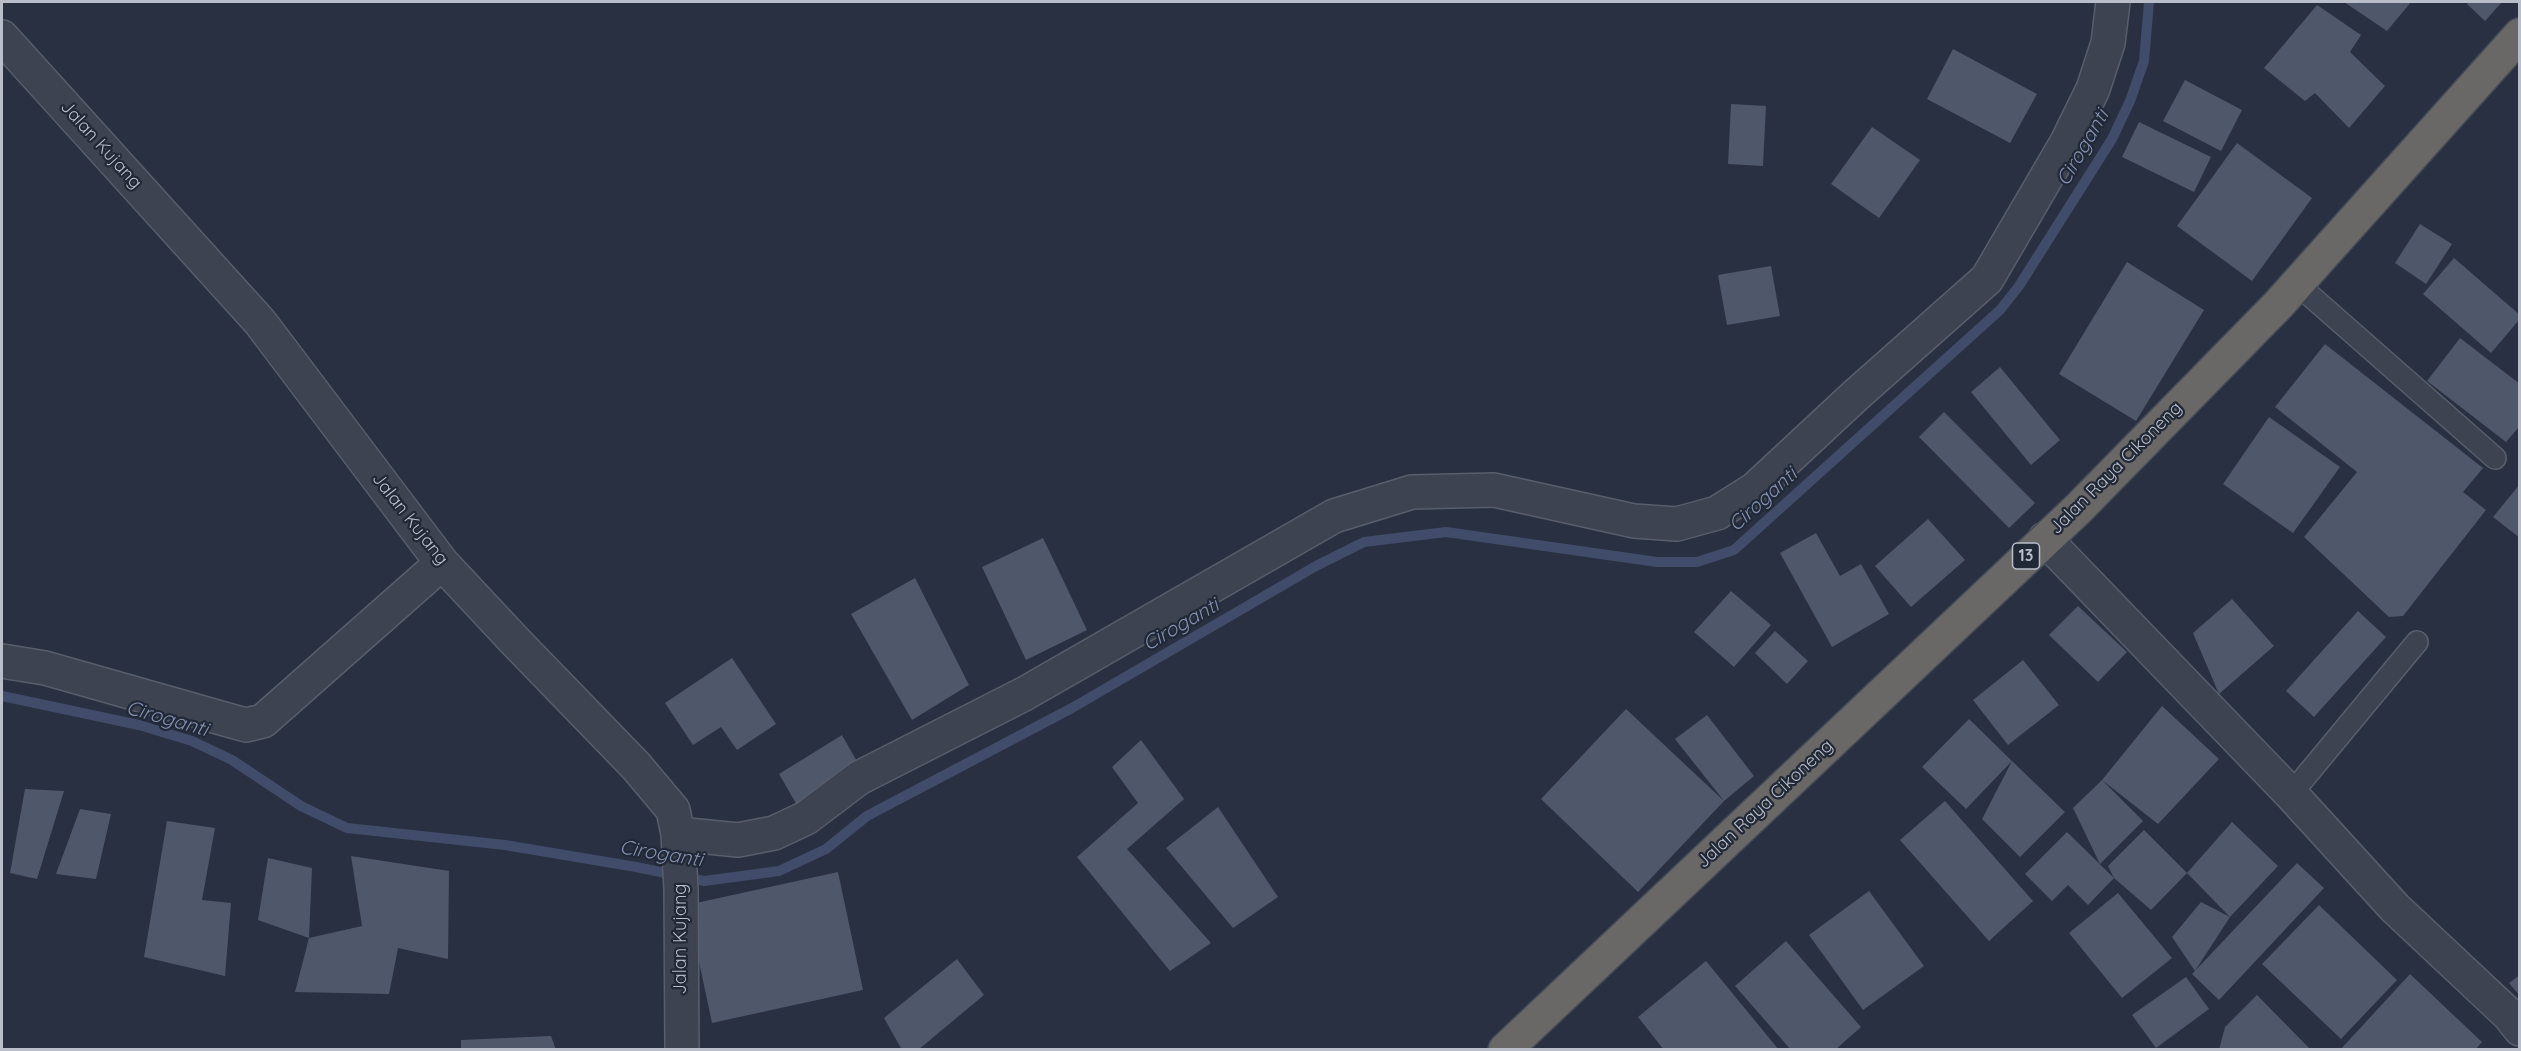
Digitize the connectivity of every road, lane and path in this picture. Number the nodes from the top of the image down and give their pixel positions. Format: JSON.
{"nodes":[{"id":1,"x":2113,"y":2,"type":"edge"},
{"id":2,"x":2520,"y":35,"type":"edge"},
{"id":3,"x":2,"y":37,"type":"edge"},
{"id":4,"x":2297,"y":284,"type":"junction"},
{"id":5,"x":2495,"y":458,"type":"dead end"},
{"id":6,"x":2045,"y":539,"type":"junction"},
{"id":7,"x":442,"y":562,"type":"junction"},
{"id":8,"x":2417,"y":642,"type":"dead end"},
{"id":9,"x":2,"y":661,"type":"edge"},
{"id":10,"x":2291,"y":794,"type":"junction"},
{"id":11,"x":678,"y":834,"type":"junction"},
{"id":12,"x":2520,"y":1029,"type":"edge"},
{"id":13,"x":682,"y":1050,"type":"edge"},
{"id":14,"x":1505,"y":1050,"type":"edge"}],
"edges":[{"from":1,"to":11,"type":"street"},
{"from":2,"to":4,"type":"highway","name":"Jalan Raya Cikoneng","number":"13"},
{"from":3,"to":7,"type":"street","name":"Jalan Kujang"},
{"from":4,"to":5,"type":"lane"},
{"from":4,"to":6,"type":"highway","name":"Jalan Raya Cikoneng","number":"13"},
{"from":6,"to":10,"type":"street"},
{"from":6,"to":14,"type":"highway","name":"Jalan Raya Cikoneng","number":"13"},
{"from":7,"to":9,"type":"street"},
{"from":7,"to":11,"type":"street","name":"Jalan Kujang"},
{"from":8,"to":10,"type":"lane"},
{"from":10,"to":12,"type":"street"},
{"from":11,"to":13,"type":"street","name":"Jalan Kujang"}]}
